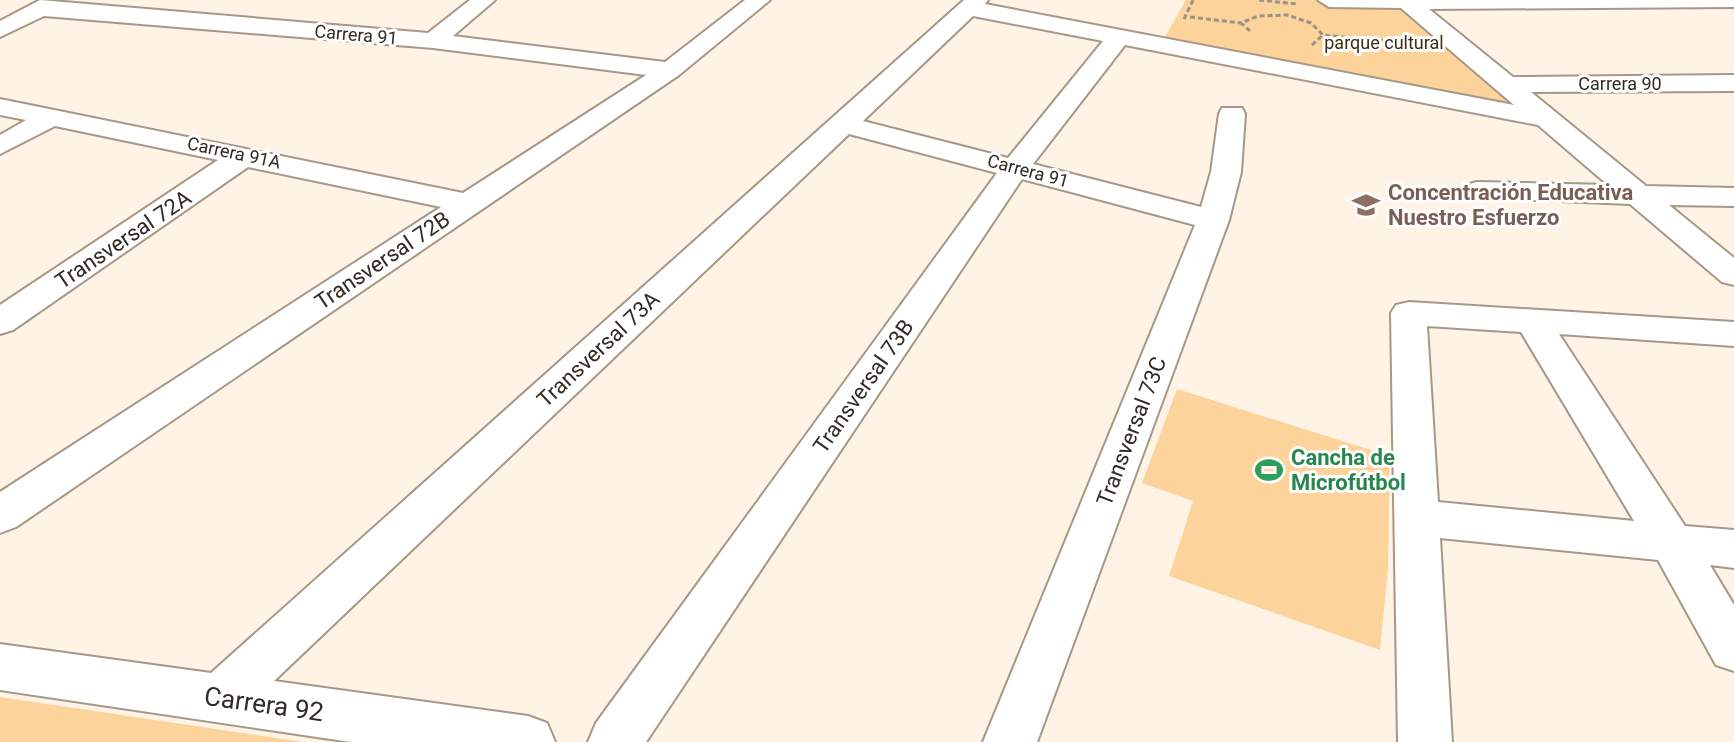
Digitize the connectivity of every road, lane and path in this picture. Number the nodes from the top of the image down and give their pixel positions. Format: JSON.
{"nodes":[{"id":1,"x":484,"y":0,"type":"edge"},
{"id":2,"x":759,"y":0,"type":"edge"},
{"id":3,"x":1289,"y":0,"type":"edge"},
{"id":4,"x":1339,"y":0,"type":"edge"},
{"id":5,"x":1734,"y":0,"type":"edge"},
{"id":6,"x":1713,"y":1,"type":"edge"},
{"id":7,"x":1494,"y":2,"type":"edge"},
{"id":8,"x":1650,"y":2,"type":"edge"},
{"id":9,"x":1408,"y":3,"type":"junction"},
{"id":10,"x":49,"y":4,"type":"edge"},
{"id":11,"x":972,"y":4,"type":"edge"},
{"id":12,"x":1734,"y":11,"type":"edge"},
{"id":13,"x":1287,"y":15,"type":"junction"},
{"id":14,"x":1186,"y":16,"type":"dead end"},
{"id":15,"x":1241,"y":23,"type":"junction"},
{"id":16,"x":0,"y":30,"type":"edge"},
{"id":17,"x":1323,"y":35,"type":"junction"},
{"id":18,"x":1119,"y":37,"type":"junction"},
{"id":19,"x":1255,"y":37,"type":"dead end"},
{"id":20,"x":433,"y":41,"type":"junction"},
{"id":21,"x":1312,"y":45,"type":"dead end"},
{"id":22,"x":1463,"y":49,"type":"junction"},
{"id":23,"x":670,"y":70,"type":"junction"},
{"id":24,"x":1734,"y":83,"type":"edge"},
{"id":25,"x":1506,"y":85,"type":"junction"},
{"id":26,"x":0,"y":107,"type":"edge"},
{"id":27,"x":1232,"y":114,"type":"dead end"},
{"id":28,"x":52,"y":117,"type":"junction"},
{"id":29,"x":1547,"y":119,"type":"junction"},
{"id":30,"x":843,"y":124,"type":"junction"},
{"id":31,"x":0,"y":146,"type":"edge"},
{"id":32,"x":246,"y":155,"type":"junction"},
{"id":33,"x":1015,"y":168,"type":"junction"},
{"id":34,"x":1477,"y":191,"type":"dead end"},
{"id":35,"x":1638,"y":195,"type":"junction"},
{"id":36,"x":1734,"y":197,"type":"edge"},
{"id":37,"x":467,"y":203,"type":"junction"},
{"id":38,"x":1213,"y":220,"type":"junction"},
{"id":39,"x":1734,"y":275,"type":"edge"},
{"id":40,"x":1532,"y":321,"type":"junction"},
{"id":41,"x":0,"y":322,"type":"edge"},
{"id":42,"x":1734,"y":334,"type":"edge"},
{"id":43,"x":0,"y":515,"type":"edge"},
{"id":44,"x":1415,"y":518,"type":"junction"},
{"id":45,"x":1671,"y":542,"type":"junction"},
{"id":46,"x":1734,"y":549,"type":"edge"},
{"id":47,"x":1734,"y":649,"type":"edge"},
{"id":48,"x":0,"y":667,"type":"edge"},
{"id":49,"x":220,"y":698,"type":"junction"},
{"id":50,"x":528,"y":742,"type":"edge"},
{"id":51,"x":615,"y":742,"type":"edge"},
{"id":52,"x":1010,"y":742,"type":"edge"},
{"id":53,"x":1425,"y":742,"type":"edge"}],
"edges":[{"from":1,"to":20,"type":"street"},
{"from":2,"to":23,"type":"street","name":"Transversal 72B"},
{"from":3,"to":13,"type":"path"},
{"from":4,"to":9,"type":"street"},
{"from":5,"to":6,"type":"street"},
{"from":6,"to":8,"type":"street"},
{"from":6,"to":12,"type":"street"},
{"from":7,"to":8,"type":"street"},
{"from":7,"to":9,"type":"street"},
{"from":9,"to":22,"type":"street"},
{"from":10,"to":16,"type":"street"},
{"from":10,"to":20,"type":"street","name":"Carrera 91"},
{"from":11,"to":18,"type":"street"},
{"from":11,"to":30,"type":"street","name":"Transversal 73A"},
{"from":13,"to":15,"type":"path"},
{"from":13,"to":17,"type":"path"},
{"from":14,"to":15,"type":"path"},
{"from":15,"to":19,"type":"path"},
{"from":17,"to":21,"type":"path"},
{"from":17,"to":22,"type":"path"},
{"from":18,"to":29,"type":"street"},
{"from":18,"to":33,"type":"street","name":"Transversal 73B"},
{"from":20,"to":23,"type":"street","name":"Carrera 91"},
{"from":22,"to":25,"type":"street"},
{"from":23,"to":37,"type":"street","name":"Transversal 72B"},
{"from":24,"to":25,"type":"street","name":"Carrera 90"},
{"from":25,"to":29,"type":"street"},
{"from":26,"to":28,"type":"street","name":"Carrera 91A"},
{"from":27,"to":38,"type":"street","name":"Transversal 73C"},
{"from":28,"to":31,"type":"street"},
{"from":28,"to":32,"type":"street","name":"Carrera 91A"},
{"from":29,"to":35,"type":"street"},
{"from":30,"to":33,"type":"street","name":"Carrera 91"},
{"from":30,"to":49,"type":"street","name":"Transversal 73A"},
{"from":32,"to":37,"type":"street","name":"Carrera 91A"},
{"from":32,"to":41,"type":"street","name":"Transversal 72A"},
{"from":33,"to":38,"type":"street","name":"Carrera 91"},
{"from":33,"to":51,"type":"street","name":"Transversal 73B"},
{"from":34,"to":35,"type":"street"},
{"from":35,"to":36,"type":"street"},
{"from":35,"to":39,"type":"street"},
{"from":37,"to":43,"type":"street","name":"Transversal 72B"},
{"from":38,"to":52,"type":"street","name":"Transversal 73C"},
{"from":40,"to":42,"type":"street"},
{"from":40,"to":44,"type":"street"},
{"from":40,"to":45,"type":"street"},
{"from":44,"to":45,"type":"street"},
{"from":44,"to":53,"type":"street"},
{"from":45,"to":46,"type":"street"},
{"from":45,"to":47,"type":"street"},
{"from":48,"to":49,"type":"street","name":"Carrera 92"},
{"from":49,"to":50,"type":"street","name":"Carrera 92"}]}
